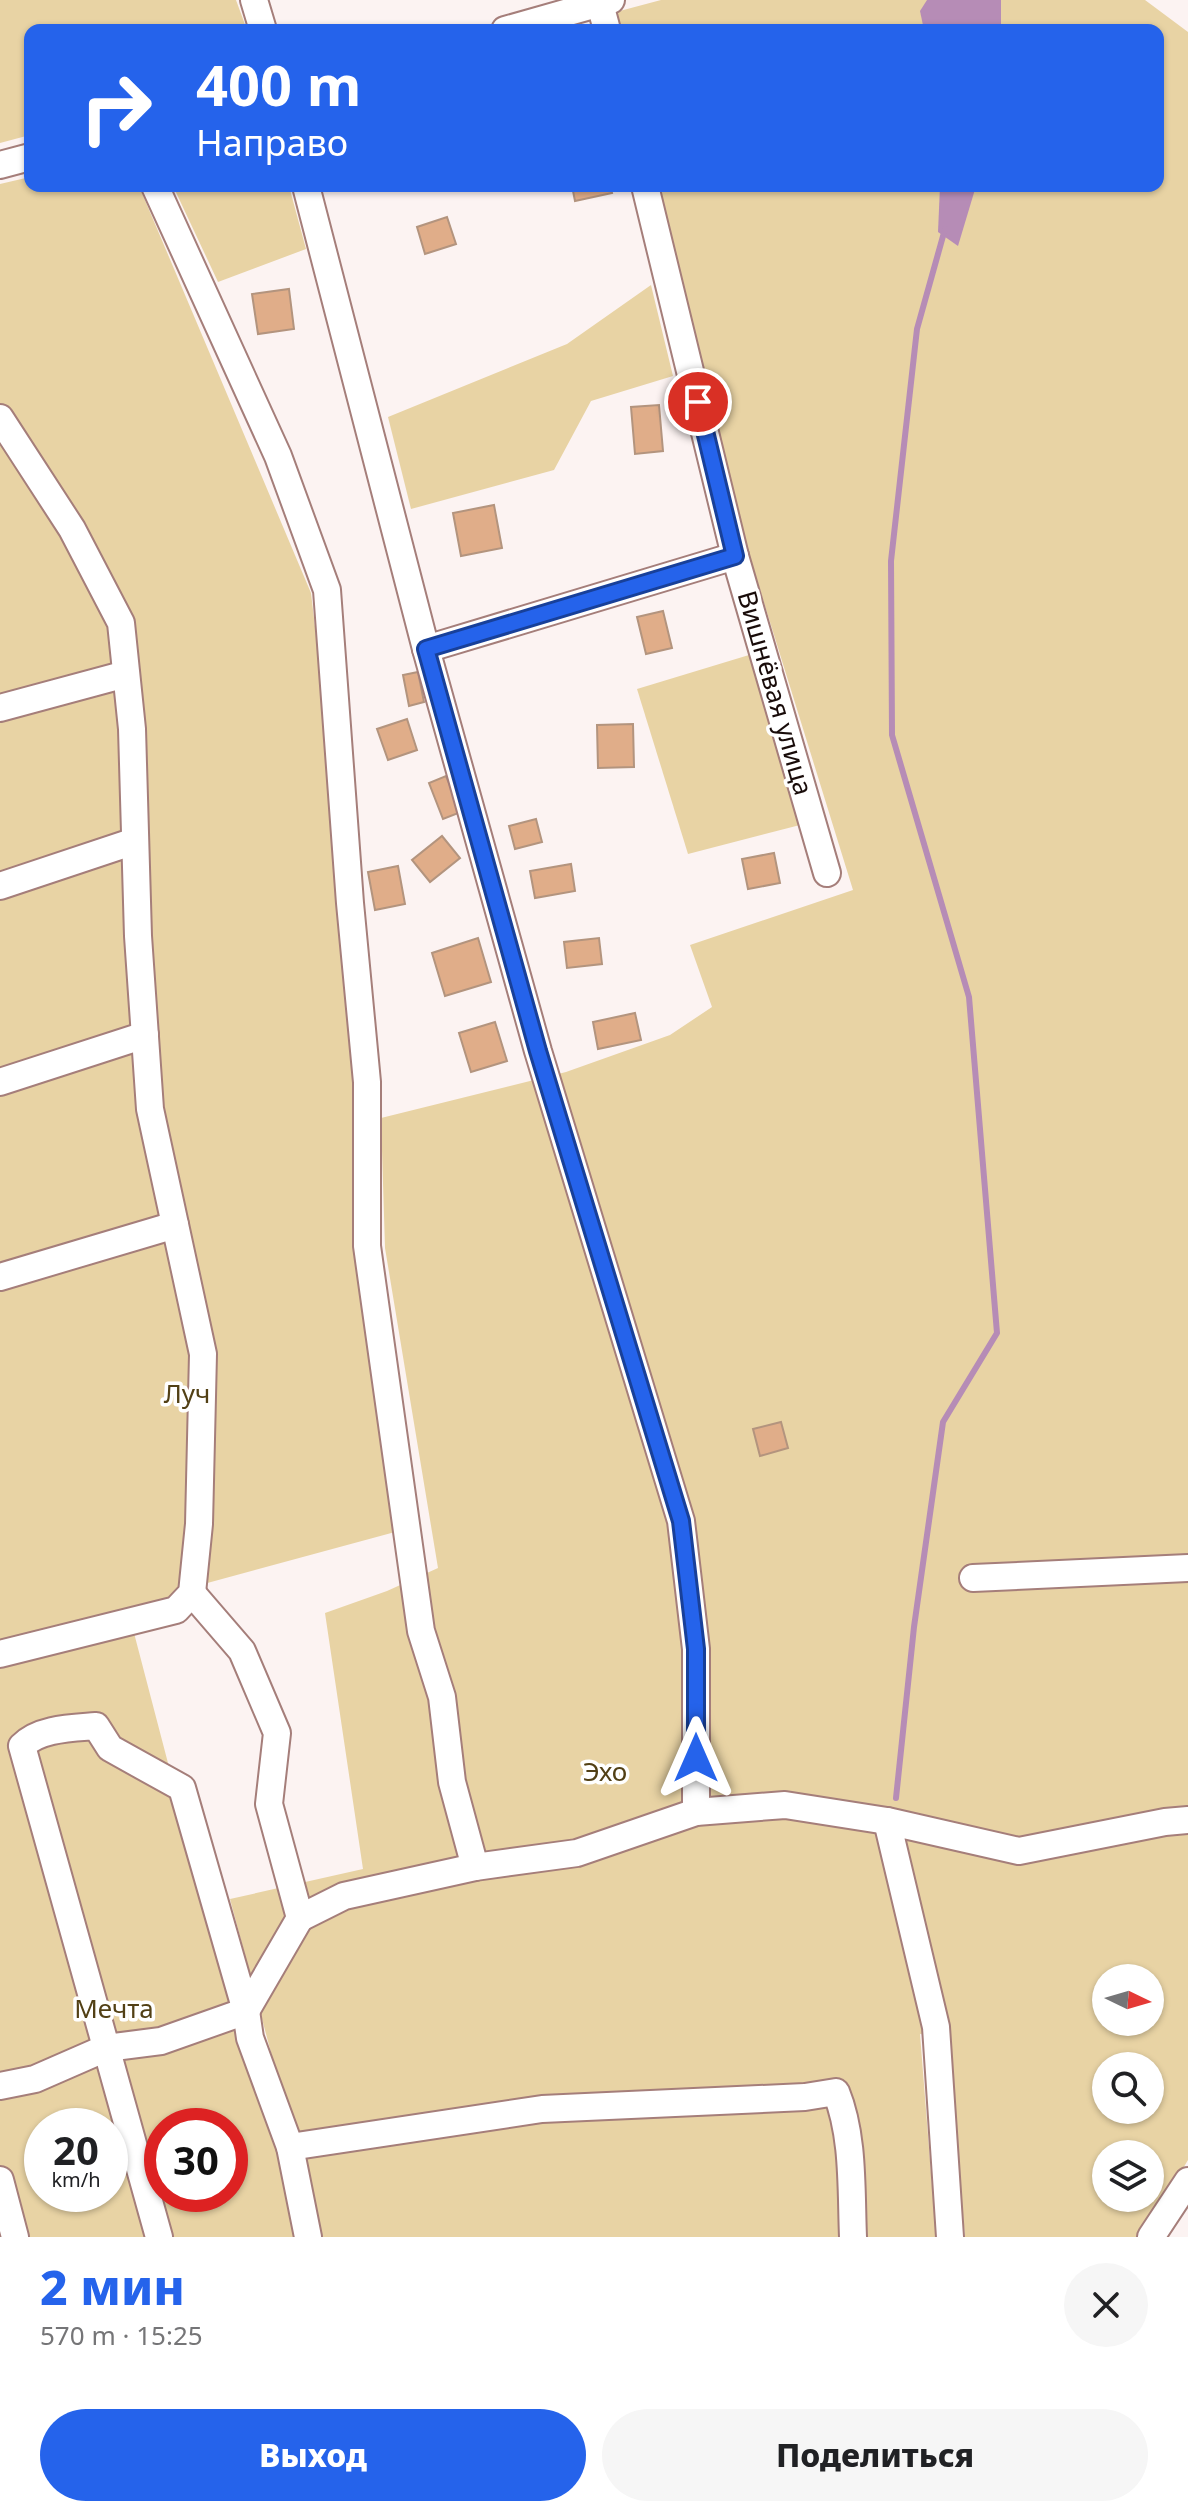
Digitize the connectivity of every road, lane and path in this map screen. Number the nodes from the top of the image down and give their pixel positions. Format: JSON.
{"nodes":[{"id":1,"x":254,"y":0,"type":"edge"},
{"id":2,"x":603,"y":1,"type":"edge"},
{"id":3,"x":261,"y":24,"type":"edge"},
{"id":4,"x":525,"y":24,"type":"edge"},
{"id":5,"x":606,"y":24,"type":"edge"},
{"id":6,"x":24,"y":159,"type":"edge"},
{"id":7,"x":0,"y":165,"type":"edge"},
{"id":8,"x":158,"y":192,"type":"edge"},
{"id":9,"x":308,"y":192,"type":"edge"},
{"id":10,"x":646,"y":192,"type":"edge"},
{"id":11,"x":0,"y":418,"type":"edge"},
{"id":12,"x":735,"y":556,"type":"junction"},
{"id":13,"x":426,"y":649,"type":"junction"},
{"id":14,"x":126,"y":674,"type":"junction"},
{"id":15,"x":0,"y":708,"type":"edge"},
{"id":16,"x":135,"y":841,"type":"junction"},
{"id":17,"x":827,"y":873,"type":"dead end"},
{"id":18,"x":0,"y":886,"type":"edge"},
{"id":19,"x":145,"y":1035,"type":"junction"},
{"id":20,"x":0,"y":1082,"type":"edge"},
{"id":21,"x":175,"y":1225,"type":"junction"},
{"id":22,"x":0,"y":1277,"type":"edge"},
{"id":23,"x":1188,"y":1568,"type":"edge"},
{"id":24,"x":973,"y":1578,"type":"dead end"},
{"id":25,"x":192,"y":1593,"type":"junction"},
{"id":26,"x":0,"y":1654,"type":"edge"},
{"id":27,"x":696,"y":1812,"type":"junction"},
{"id":28,"x":1188,"y":1820,"type":"edge"},
{"id":29,"x":887,"y":1821,"type":"junction"},
{"id":30,"x":475,"y":1867,"type":"junction"},
{"id":31,"x":300,"y":1918,"type":"junction"},
{"id":32,"x":246,"y":2011,"type":"junction"},
{"id":33,"x":106,"y":2048,"type":"junction"},
{"id":34,"x":0,"y":2086,"type":"edge"},
{"id":35,"x":290,"y":2147,"type":"junction"},
{"id":36,"x":0,"y":2180,"type":"edge"},
{"id":37,"x":1188,"y":2181,"type":"edge"},
{"id":38,"x":15,"y":2237,"type":"edge"},
{"id":39,"x":159,"y":2237,"type":"edge"},
{"id":40,"x":308,"y":2237,"type":"edge"},
{"id":41,"x":853,"y":2237,"type":"edge"},
{"id":42,"x":950,"y":2237,"type":"edge"},
{"id":43,"x":1151,"y":2237,"type":"edge"}],
"edges":[{"from":1,"to":3,"type":"street"},
{"from":2,"to":4,"type":"street"},
{"from":2,"to":5,"type":"street"},
{"from":6,"to":7,"type":"street"},
{"from":8,"to":30,"type":"street"},
{"from":9,"to":13,"type":"street"},
{"from":10,"to":12,"type":"street","name":"Вишнёвая улица"},
{"from":11,"to":14,"type":"street"},
{"from":12,"to":13,"type":"street"},
{"from":12,"to":17,"type":"street","name":"Вишнёвая улица"},
{"from":13,"to":27,"type":"street"},
{"from":14,"to":15,"type":"street"},
{"from":14,"to":16,"type":"street"},
{"from":16,"to":18,"type":"street"},
{"from":16,"to":19,"type":"street"},
{"from":19,"to":20,"type":"street"},
{"from":19,"to":21,"type":"street"},
{"from":21,"to":22,"type":"street"},
{"from":21,"to":25,"type":"street"},
{"from":23,"to":24,"type":"street"},
{"from":25,"to":26,"type":"street"},
{"from":25,"to":31,"type":"street"},
{"from":27,"to":29,"type":"street"},
{"from":27,"to":30,"type":"street"},
{"from":28,"to":29,"type":"street"},
{"from":29,"to":42,"type":"street"},
{"from":30,"to":31,"type":"street"},
{"from":31,"to":32,"type":"street"},
{"from":32,"to":33,"type":"street"},
{"from":32,"to":33,"type":"street"},
{"from":32,"to":35,"type":"street"},
{"from":33,"to":34,"type":"street"},
{"from":33,"to":39,"type":"street"},
{"from":35,"to":40,"type":"street"},
{"from":35,"to":41,"type":"street"},
{"from":36,"to":38,"type":"street"},
{"from":37,"to":43,"type":"street"}]}
